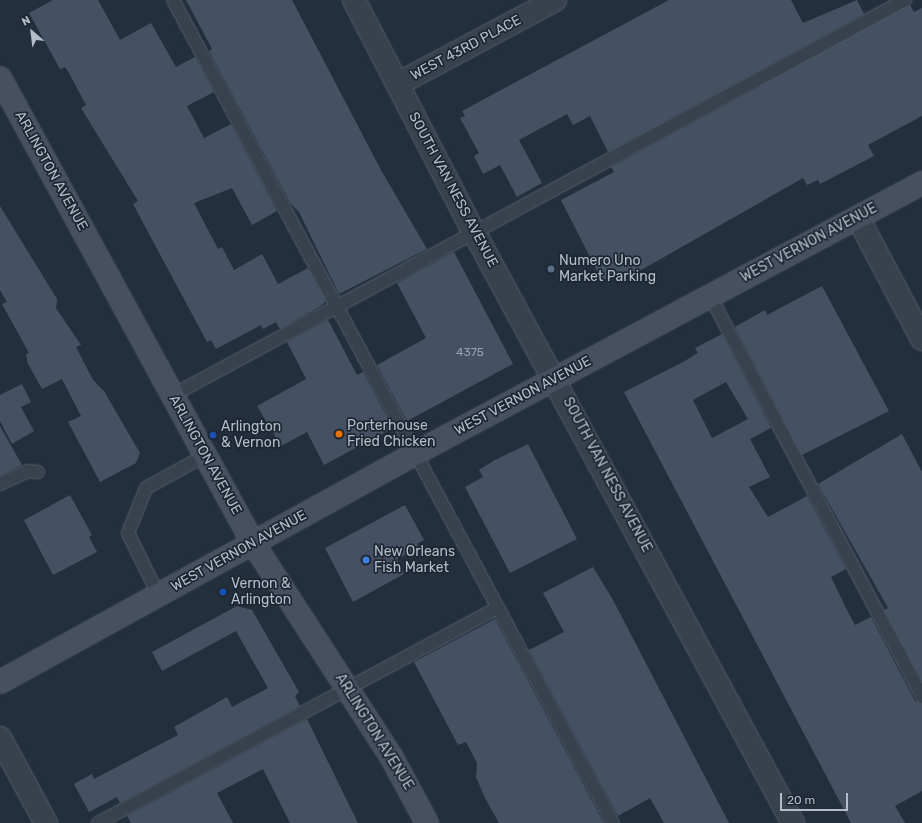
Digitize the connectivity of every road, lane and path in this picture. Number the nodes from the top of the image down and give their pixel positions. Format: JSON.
{"nodes":[{"id":1,"x":173,"y":0,"type":"edge"},
{"id":2,"x":354,"y":0,"type":"edge"},
{"id":3,"x":555,"y":0,"type":"edge"},
{"id":4,"x":905,"y":0,"type":"edge"},
{"id":5,"x":0,"y":78,"type":"edge"},
{"id":6,"x":398,"y":84,"type":"junction"},
{"id":7,"x":922,"y":183,"type":"edge"},
{"id":8,"x":858,"y":218,"type":"junction"},
{"id":9,"x":474,"y":232,"type":"junction"},
{"id":10,"x":710,"y":296,"type":"junction"},
{"id":11,"x":337,"y":306,"type":"junction"},
{"id":12,"x":922,"y":339,"type":"edge"},
{"id":13,"x":555,"y":379,"type":"junction"},
{"id":14,"x":173,"y":395,"type":"junction"},
{"id":15,"x":416,"y":453,"type":"junction"},
{"id":16,"x":206,"y":455,"type":"junction"},
{"id":17,"x":38,"y":472,"type":"dead end"},
{"id":18,"x":0,"y":484,"type":"edge"},
{"id":19,"x":253,"y":543,"type":"junction"},
{"id":20,"x":159,"y":596,"type":"junction"},
{"id":21,"x":498,"y":608,"type":"junction"},
{"id":22,"x":0,"y":682,"type":"edge"},
{"id":23,"x":348,"y":689,"type":"junction"},
{"id":24,"x":922,"y":697,"type":"edge"},
{"id":25,"x":0,"y":738,"type":"edge"},
{"id":26,"x":46,"y":823,"type":"edge"},
{"id":27,"x":98,"y":823,"type":"edge"},
{"id":28,"x":427,"y":823,"type":"edge"},
{"id":29,"x":613,"y":823,"type":"edge"},
{"id":30,"x":793,"y":823,"type":"edge"}],
"edges":[{"from":1,"to":11,"type":"lane"},
{"from":2,"to":6,"type":"street","name":"SOUTH VAN NESS AVENUE"},
{"from":3,"to":6,"type":"street","name":"WEST 43RD PLACE"},
{"from":4,"to":9,"type":"lane"},
{"from":5,"to":14,"type":"main road","name":"ARLINGTON AVENUE"},
{"from":6,"to":9,"type":"street","name":"SOUTH VAN NESS AVENUE"},
{"from":7,"to":8,"type":"main road","name":"WEST VERNON AVENUE"},
{"from":8,"to":10,"type":"main road","name":"WEST VERNON AVENUE"},
{"from":8,"to":12,"type":"street"},
{"from":9,"to":11,"type":"lane"},
{"from":9,"to":13,"type":"street","name":"SOUTH VAN NESS AVENUE"},
{"from":10,"to":13,"type":"main road","name":"WEST VERNON AVENUE"},
{"from":10,"to":24,"type":"lane"},
{"from":11,"to":14,"type":"lane"},
{"from":11,"to":15,"type":"lane"},
{"from":13,"to":15,"type":"main road","name":"WEST VERNON AVENUE"},
{"from":13,"to":30,"type":"street","name":"SOUTH VAN NESS AVENUE"},
{"from":14,"to":16,"type":"main road","name":"ARLINGTON AVENUE"},
{"from":15,"to":19,"type":"main road","name":"WEST VERNON AVENUE"},
{"from":15,"to":21,"type":"lane"},
{"from":16,"to":19,"type":"main road","name":"ARLINGTON AVENUE"},
{"from":16,"to":20,"type":"lane"},
{"from":17,"to":18,"type":"lane"},
{"from":19,"to":20,"type":"main road","name":"WEST VERNON AVENUE"},
{"from":19,"to":23,"type":"main road","name":"ARLINGTON AVENUE"},
{"from":20,"to":22,"type":"main road","name":"WEST VERNON AVENUE"},
{"from":21,"to":23,"type":"lane"},
{"from":21,"to":29,"type":"lane"},
{"from":23,"to":27,"type":"lane"},
{"from":23,"to":28,"type":"main road","name":"ARLINGTON AVENUE"},
{"from":25,"to":26,"type":"street"}]}
